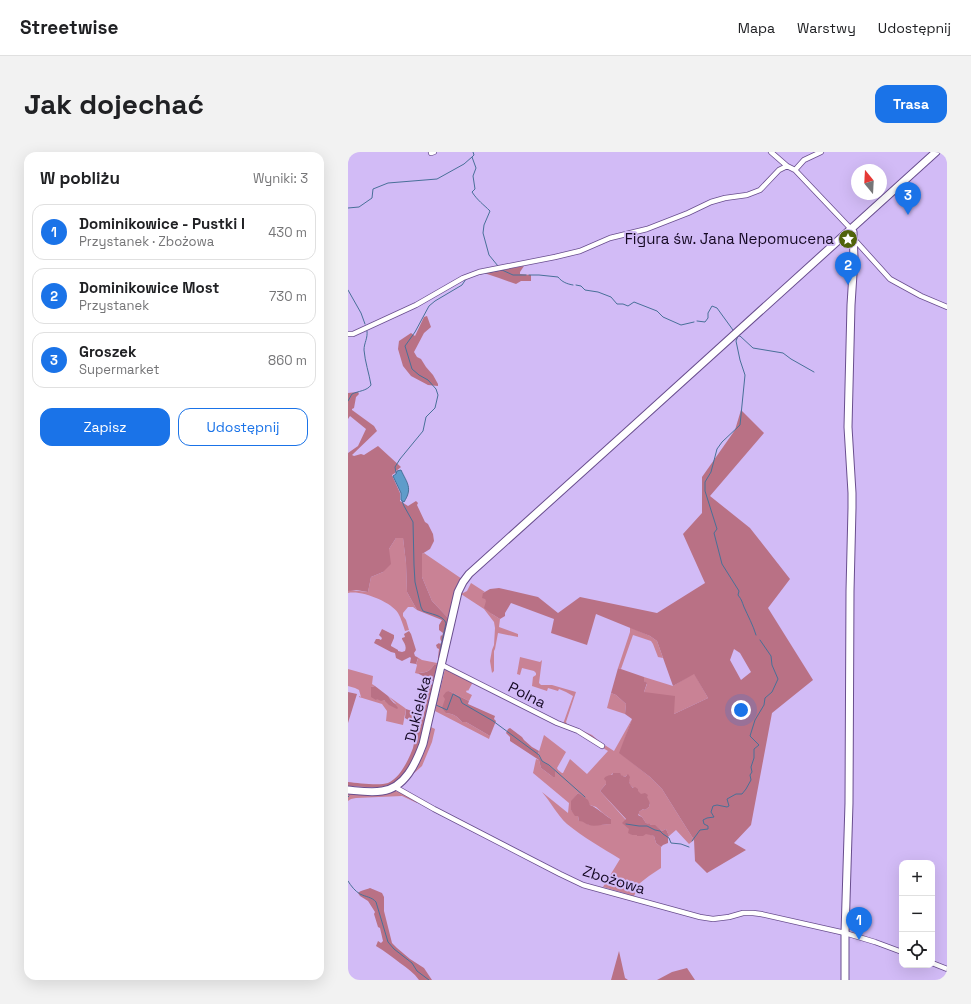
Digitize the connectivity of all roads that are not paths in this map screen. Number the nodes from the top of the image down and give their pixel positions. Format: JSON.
{"nodes":[{"id":1,"x":771,"y":152,"type":"edge"},
{"id":2,"x":821,"y":152,"type":"edge"},
{"id":3,"x":936,"y":152,"type":"edge"},
{"id":4,"x":787,"y":166,"type":"junction"},
{"id":5,"x":795,"y":170,"type":"junction"},
{"id":6,"x":851,"y":229,"type":"junction"},
{"id":7,"x":853,"y":238,"type":"junction"},
{"id":8,"x":947,"y":307,"type":"edge"},
{"id":9,"x":348,"y":334,"type":"edge"},
{"id":10,"x":442,"y":665,"type":"junction"},
{"id":11,"x":602,"y":746,"type":"dead end"},
{"id":12,"x":395,"y":787,"type":"junction"},
{"id":13,"x":348,"y":790,"type":"edge"},
{"id":14,"x":845,"y":932,"type":"junction"},
{"id":15,"x":899,"y":951,"type":"edge"},
{"id":16,"x":935,"y":965,"type":"edge"},
{"id":17,"x":947,"y":969,"type":"edge"},
{"id":18,"x":844,"y":980,"type":"edge"}],
"edges":[{"from":1,"to":4,"type":"street"},
{"from":2,"to":5,"type":"street"},
{"from":3,"to":6,"type":"main road"},
{"from":4,"to":5,"type":"street"},
{"from":4,"to":9,"type":"street"},
{"from":5,"to":6,"type":"street"},
{"from":6,"to":7,"type":"main road"},
{"from":6,"to":10,"type":"main road","name":"Dukielska"},
{"from":7,"to":8,"type":"street"},
{"from":7,"to":14,"type":"main road"},
{"from":10,"to":11,"type":"street","name":"Polna"},
{"from":10,"to":12,"type":"main road","name":"Dukielska"},
{"from":12,"to":13,"type":"main road"},
{"from":12,"to":14,"type":"street","name":"Zbożowa"},
{"from":14,"to":15,"type":"street","name":"Zbożowa"},
{"from":14,"to":18,"type":"main road"},
{"from":16,"to":17,"type":"street"}]}
